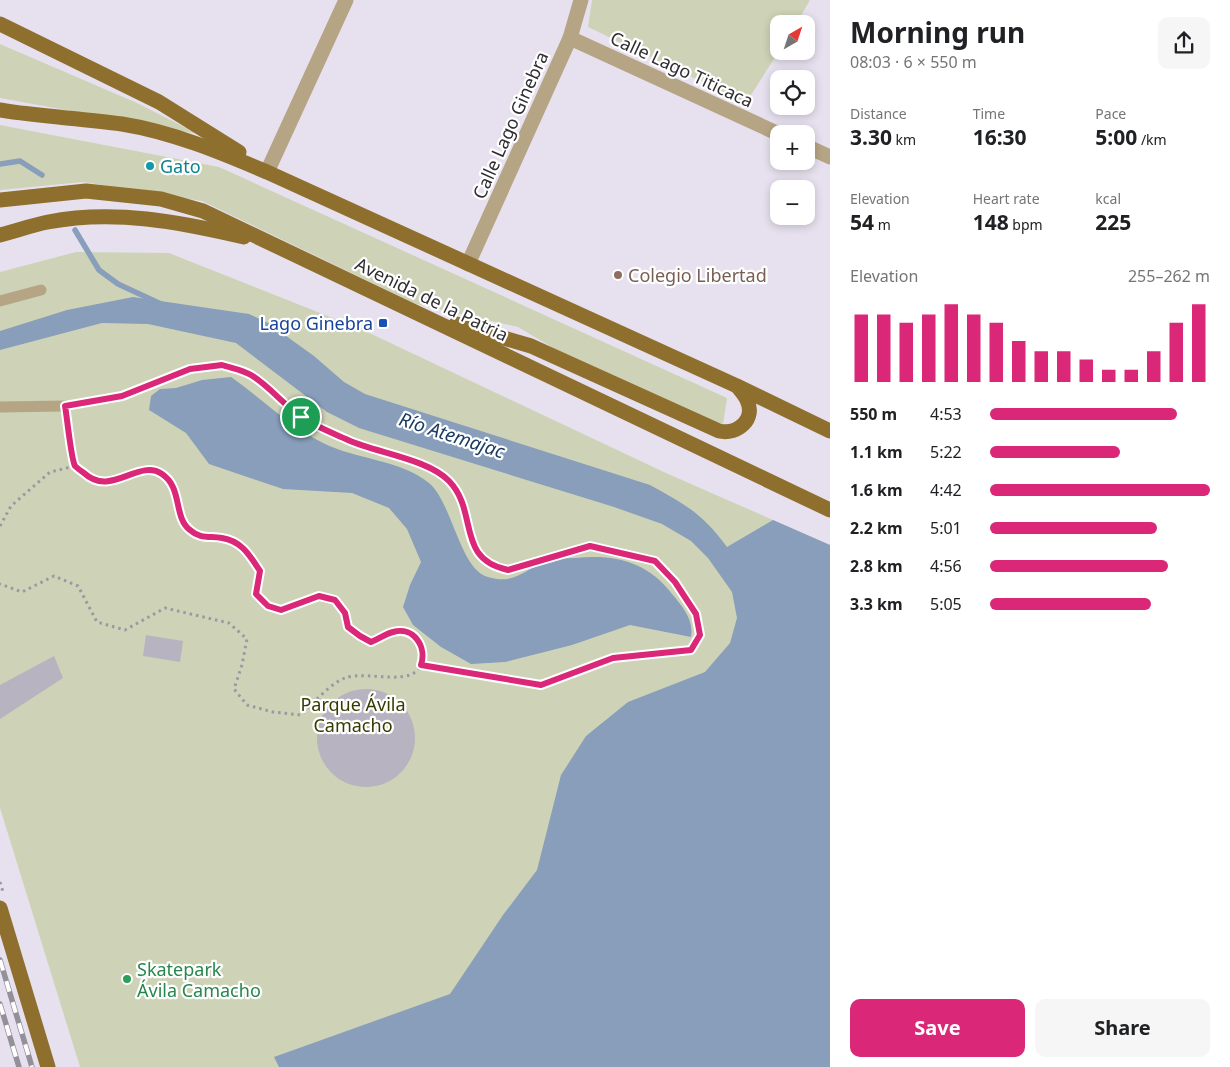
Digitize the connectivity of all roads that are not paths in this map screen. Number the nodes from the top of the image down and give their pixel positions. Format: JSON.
{"nodes":[{"id":1,"x":346,"y":0,"type":"edge"},
{"id":2,"x":581,"y":0,"type":"edge"},
{"id":3,"x":0,"y":24,"type":"edge"},
{"id":4,"x":570,"y":38,"type":"junction"},
{"id":5,"x":0,"y":110,"type":"edge"},
{"id":6,"x":770,"y":130,"type":"edge"},
{"id":7,"x":815,"y":150,"type":"edge"},
{"id":8,"x":830,"y":157,"type":"edge"},
{"id":9,"x":267,"y":172,"type":"junction"},
{"id":10,"x":0,"y":200,"type":"edge"},
{"id":11,"x":0,"y":235,"type":"edge"},
{"id":12,"x":270,"y":242,"type":"junction"},
{"id":13,"x":468,"y":264,"type":"junction"},
{"id":14,"x":41,"y":290,"type":"dead end"},
{"id":15,"x":0,"y":301,"type":"edge"},
{"id":16,"x":409,"y":310,"type":"junction"},
{"id":17,"x":737,"y":386,"type":"junction"},
{"id":18,"x":65,"y":406,"type":"road end"},
{"id":19,"x":0,"y":407,"type":"edge"},
{"id":20,"x":830,"y":431,"type":"edge"},
{"id":21,"x":830,"y":510,"type":"edge"},
{"id":22,"x":0,"y":910,"type":"edge"},
{"id":23,"x":48,"y":1067,"type":"edge"}],
"edges":[{"from":1,"to":9,"type":"street"},
{"from":2,"to":4,"type":"street","name":"Calle Lago Ginebra"},
{"from":3,"to":9,"type":"main road"},
{"from":4,"to":6,"type":"street","name":"Calle Lago Titicaca"},
{"from":4,"to":13,"type":"street","name":"Calle Lago Ginebra"},
{"from":5,"to":9,"type":"main road"},
{"from":7,"to":8,"type":"street"},
{"from":9,"to":13,"type":"main road"},
{"from":10,"to":12,"type":"main road","name":"Avenida de la Patria"},
{"from":11,"to":12,"type":"main road"},
{"from":12,"to":16,"type":"main road","name":"Avenida de la Patria"},
{"from":13,"to":17,"type":"main road"},
{"from":14,"to":15,"type":"lane"},
{"from":16,"to":17,"type":"main road"},
{"from":16,"to":21,"type":"main road","name":"Avenida de la Patria"},
{"from":17,"to":20,"type":"main road"},
{"from":18,"to":19,"type":"lane"},
{"from":22,"to":23,"type":"main road"}]}
